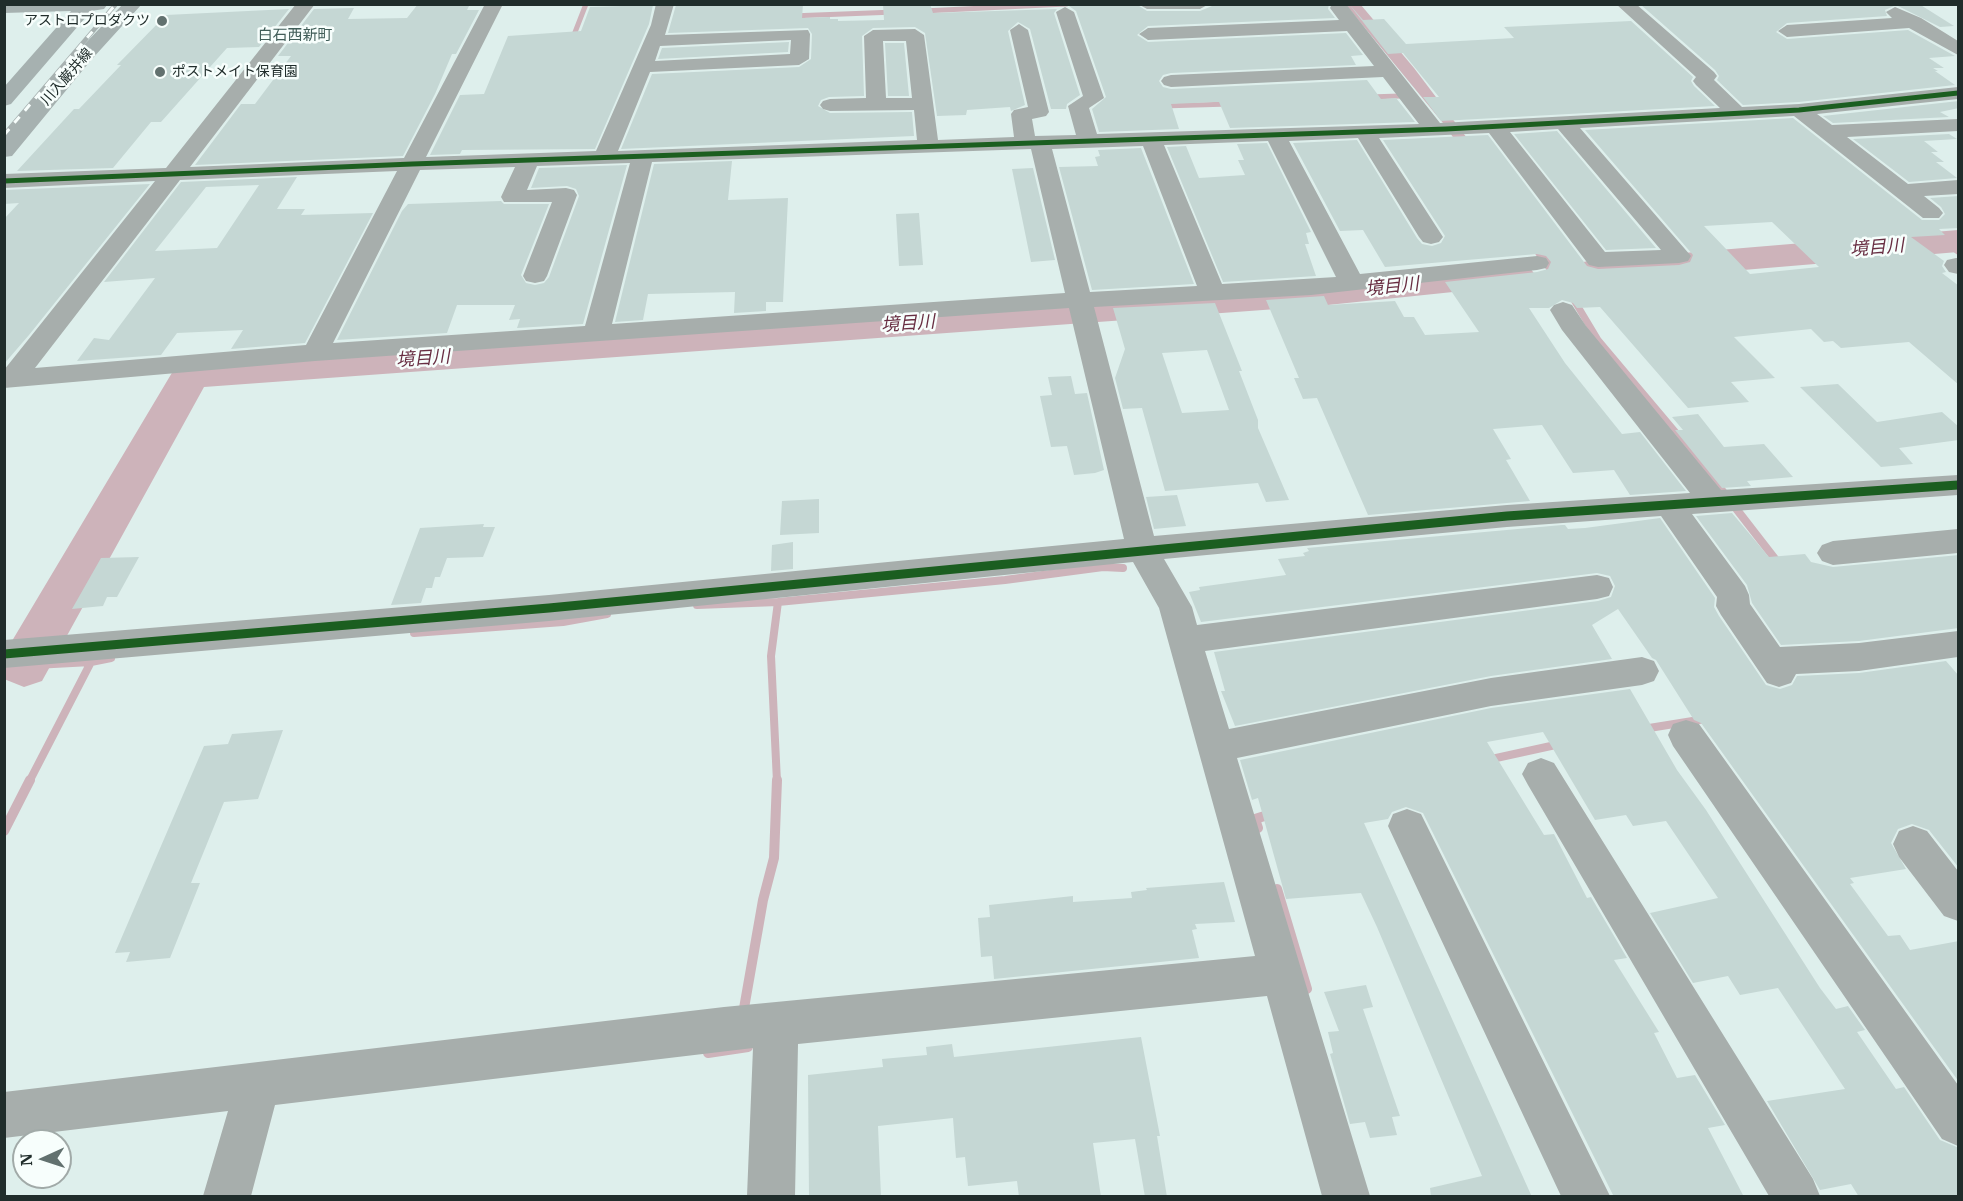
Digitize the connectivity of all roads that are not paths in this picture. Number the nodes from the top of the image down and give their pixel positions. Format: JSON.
{"nodes":[{"id":1,"x":108,"y":4,"type":"edge"},
{"id":2,"x":133,"y":4,"type":"edge"},
{"id":3,"x":306,"y":4,"type":"edge"},
{"id":4,"x":494,"y":4,"type":"edge"},
{"id":5,"x":1147,"y":4,"type":"edge"},
{"id":6,"x":1200,"y":4,"type":"edge"},
{"id":7,"x":1336,"y":4,"type":"edge"},
{"id":8,"x":1625,"y":4,"type":"edge"},
{"id":9,"x":1880,"y":4,"type":"edge"},
{"id":10,"x":86,"y":5,"type":"edge"},
{"id":11,"x":4,"y":8,"type":"edge"},
{"id":12,"x":1065,"y":12,"type":"dead end"},
{"id":13,"x":1915,"y":22,"type":"junction"},
{"id":14,"x":660,"y":23,"type":"edge"},
{"id":15,"x":1351,"y":25,"type":"junction"},
{"id":16,"x":1019,"y":30,"type":"dead end"},
{"id":17,"x":1787,"y":31,"type":"dead end"},
{"id":18,"x":1148,"y":34,"type":"dead end"},
{"id":19,"x":1959,"y":49,"type":"edge"},
{"id":20,"x":642,"y":67,"type":"junction"},
{"id":21,"x":1388,"y":71,"type":"junction"},
{"id":22,"x":1171,"y":81,"type":"dead end"},
{"id":23,"x":1959,"y":93,"type":"edge"},
{"id":24,"x":4,"y":100,"type":"edge"},
{"id":25,"x":923,"y":104,"type":"junction"},
{"id":26,"x":830,"y":105,"type":"dead end"},
{"id":27,"x":876,"y":105,"type":"junction"},
{"id":28,"x":1799,"y":110,"type":"junction"},
{"id":29,"x":1744,"y":113,"type":"junction"},
{"id":30,"x":1563,"y":122,"type":"junction"},
{"id":31,"x":1959,"y":125,"type":"edge"},
{"id":32,"x":1495,"y":126,"type":"junction"},
{"id":33,"x":1446,"y":128,"type":"junction"},
{"id":34,"x":1364,"y":131,"type":"junction"},
{"id":35,"x":1828,"y":132,"type":"junction"},
{"id":36,"x":1275,"y":134,"type":"junction"},
{"id":37,"x":1151,"y":138,"type":"junction"},
{"id":38,"x":1088,"y":141,"type":"junction"},
{"id":39,"x":1033,"y":143,"type":"junction"},
{"id":40,"x":928,"y":146,"type":"junction"},
{"id":41,"x":4,"y":151,"type":"edge"},
{"id":42,"x":643,"y":156,"type":"junction"},
{"id":43,"x":604,"y":157,"type":"junction"},
{"id":44,"x":529,"y":160,"type":"junction"},
{"id":45,"x":412,"y":164,"type":"junction"},
{"id":46,"x":177,"y":173,"type":"junction"},
{"id":47,"x":4,"y":181,"type":"edge"},
{"id":48,"x":1959,"y":187,"type":"edge"},
{"id":49,"x":1902,"y":191,"type":"junction"},
{"id":50,"x":1931,"y":213,"type":"dead end"},
{"id":51,"x":1431,"y":237,"type":"dead end"},
{"id":52,"x":1536,"y":263,"type":"dead end"},
{"id":53,"x":535,"y":276,"type":"dead end"},
{"id":54,"x":1352,"y":283,"type":"junction"},
{"id":55,"x":1213,"y":294,"type":"junction"},
{"id":56,"x":1082,"y":307,"type":"junction"},
{"id":57,"x":1563,"y":310,"type":"dead end"},
{"id":58,"x":596,"y":334,"type":"junction"},
{"id":59,"x":315,"y":353,"type":"junction"},
{"id":60,"x":9,"y":379,"type":"edge"},
{"id":61,"x":1959,"y":485,"type":"edge"},
{"id":62,"x":1726,"y":503,"type":"junction"},
{"id":63,"x":1669,"y":505,"type":"junction"},
{"id":64,"x":1959,"y":541,"type":"edge"},
{"id":65,"x":1142,"y":549,"type":"junction"},
{"id":66,"x":1833,"y":553,"type":"dead end"},
{"id":67,"x":1597,"y":587,"type":"dead end"},
{"id":68,"x":1185,"y":640,"type":"junction"},
{"id":69,"x":1959,"y":644,"type":"edge"},
{"id":70,"x":23,"y":652,"type":"edge"},
{"id":71,"x":1642,"y":672,"type":"dead end"},
{"id":72,"x":1686,"y":735,"type":"dead end"},
{"id":73,"x":1216,"y":747,"type":"junction"},
{"id":74,"x":1541,"y":774,"type":"dead end"},
{"id":75,"x":1407,"y":826,"type":"dead end"},
{"id":76,"x":1912,"y":844,"type":"dead end"},
{"id":77,"x":1959,"y":902,"type":"edge"},
{"id":78,"x":1281,"y":974,"type":"junction"},
{"id":79,"x":762,"y":1032,"type":"junction"},
{"id":80,"x":254,"y":1098,"type":"junction"},
{"id":81,"x":4,"y":1115,"type":"edge"},
{"id":82,"x":1959,"y":1123,"type":"edge"},
{"id":83,"x":227,"y":1197,"type":"edge"},
{"id":84,"x":771,"y":1197,"type":"edge"},
{"id":85,"x":1346,"y":1197,"type":"edge"},
{"id":86,"x":1586,"y":1197,"type":"edge"},
{"id":87,"x":1796,"y":1197,"type":"edge"}],
"edges":[{"from":1,"to":10,"type":"main road"},
{"from":2,"to":41,"type":"main road","name":"川入巌井線"},
{"from":3,"to":46,"type":"street"},
{"from":4,"to":45,"type":"street"},
{"from":5,"to":6,"type":"street"},
{"from":7,"to":15,"type":"street"},
{"from":8,"to":29,"type":"street"},
{"from":9,"to":13,"type":"street"},
{"from":10,"to":11,"type":"main road"},
{"from":10,"to":24,"type":"main road","name":"川入巌井線"},
{"from":12,"to":38,"type":"street"},
{"from":13,"to":17,"type":"street"},
{"from":13,"to":19,"type":"street"},
{"from":14,"to":20,"type":"street"},
{"from":14,"to":20,"type":"street"},
{"from":15,"to":18,"type":"street"},
{"from":15,"to":21,"type":"street"},
{"from":16,"to":39,"type":"street"},
{"from":20,"to":43,"type":"street"},
{"from":21,"to":22,"type":"street"},
{"from":21,"to":33,"type":"street"},
{"from":23,"to":28,"type":"street"},
{"from":25,"to":27,"type":"street"},
{"from":25,"to":27,"type":"street"},
{"from":25,"to":40,"type":"street"},
{"from":26,"to":27,"type":"street"},
{"from":28,"to":29,"type":"street"},
{"from":28,"to":35,"type":"street"},
{"from":29,"to":30,"type":"street"},
{"from":30,"to":32,"type":"street"},
{"from":30,"to":32,"type":"street"},
{"from":31,"to":35,"type":"street"},
{"from":32,"to":33,"type":"street"},
{"from":33,"to":34,"type":"street"},
{"from":34,"to":36,"type":"street"},
{"from":34,"to":51,"type":"street"},
{"from":35,"to":49,"type":"street"},
{"from":36,"to":37,"type":"street"},
{"from":36,"to":54,"type":"street"},
{"from":37,"to":38,"type":"street"},
{"from":37,"to":55,"type":"street"},
{"from":38,"to":39,"type":"street"},
{"from":39,"to":40,"type":"street"},
{"from":39,"to":56,"type":"street"},
{"from":40,"to":42,"type":"street"},
{"from":42,"to":43,"type":"street"},
{"from":42,"to":58,"type":"street"},
{"from":43,"to":44,"type":"street"},
{"from":44,"to":45,"type":"street"},
{"from":44,"to":53,"type":"street"},
{"from":45,"to":46,"type":"street"},
{"from":45,"to":59,"type":"street"},
{"from":46,"to":47,"type":"street"},
{"from":46,"to":60,"type":"street"},
{"from":48,"to":49,"type":"street"},
{"from":49,"to":50,"type":"street"},
{"from":52,"to":54,"type":"street"},
{"from":54,"to":55,"type":"street"},
{"from":55,"to":56,"type":"street"},
{"from":56,"to":58,"type":"street"},
{"from":56,"to":65,"type":"street"},
{"from":57,"to":62,"type":"street"},
{"from":58,"to":59,"type":"street"},
{"from":59,"to":60,"type":"street"},
{"from":61,"to":62,"type":"street"},
{"from":62,"to":63,"type":"street"},
{"from":63,"to":65,"type":"street"},
{"from":63,"to":69,"type":"street"},
{"from":64,"to":66,"type":"street"},
{"from":65,"to":68,"type":"street"},
{"from":65,"to":70,"type":"street"},
{"from":67,"to":68,"type":"street"},
{"from":68,"to":73,"type":"street"},
{"from":71,"to":73,"type":"street"},
{"from":72,"to":82,"type":"street"},
{"from":73,"to":78,"type":"street"},
{"from":74,"to":87,"type":"street"},
{"from":75,"to":86,"type":"street"},
{"from":76,"to":77,"type":"street"},
{"from":78,"to":79,"type":"street"},
{"from":78,"to":85,"type":"street"},
{"from":79,"to":80,"type":"street"},
{"from":79,"to":84,"type":"street"},
{"from":80,"to":81,"type":"street"},
{"from":80,"to":83,"type":"street"}]}
